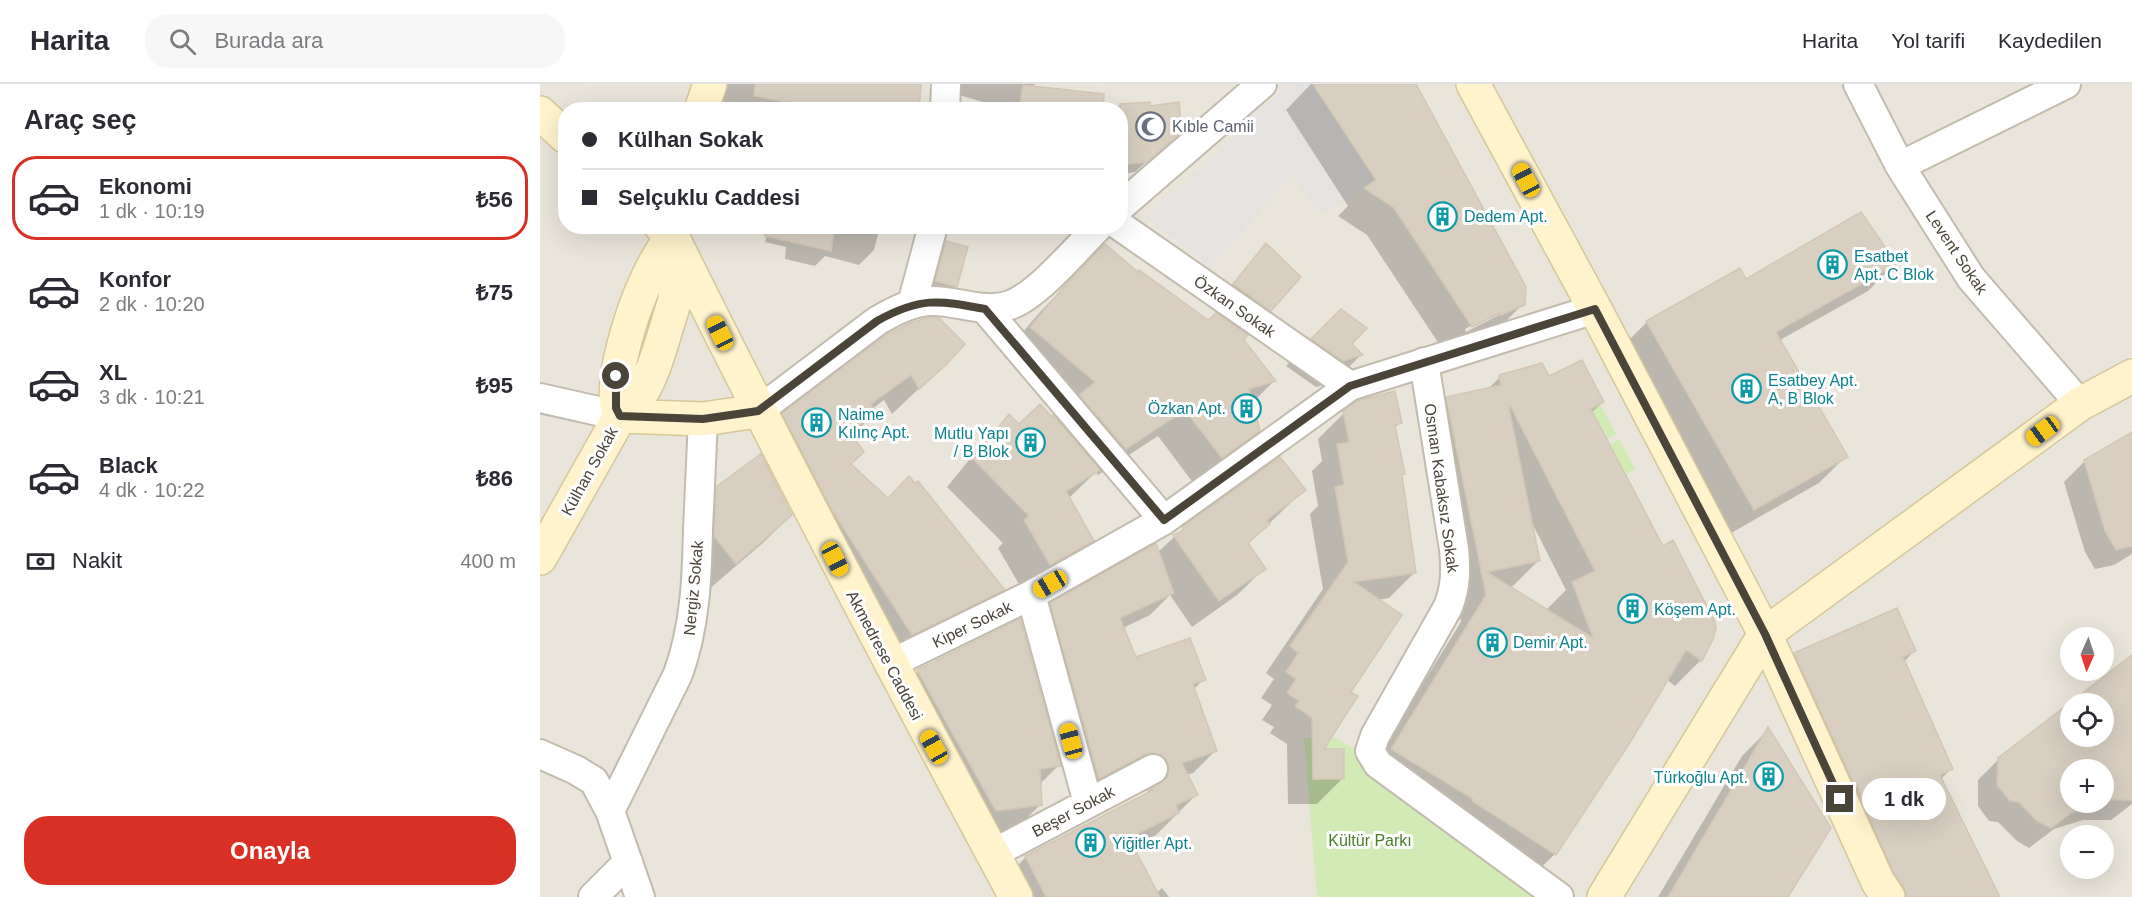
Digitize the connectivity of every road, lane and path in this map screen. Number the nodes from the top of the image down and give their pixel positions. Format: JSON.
{"nodes":[{"id":1,"x":710,"y":84,"type":"edge"},
{"id":2,"x":946,"y":84,"type":"edge"},
{"id":3,"x":1262,"y":84,"type":"edge"},
{"id":4,"x":1473,"y":84,"type":"edge"},
{"id":5,"x":1858,"y":84,"type":"edge"},
{"id":6,"x":2066,"y":84,"type":"edge"},
{"id":7,"x":704,"y":102,"type":"edge"},
{"id":8,"x":945,"y":102,"type":"edge"},
{"id":9,"x":540,"y":113,"type":"edge"},
{"id":10,"x":558,"y":130,"type":"edge"},
{"id":11,"x":1900,"y":166,"type":"junction"},
{"id":12,"x":1128,"y":193,"type":"edge"},
{"id":13,"x":1128,"y":232,"type":"edge"},
{"id":14,"x":667,"y":234,"type":"edge"},
{"id":15,"x":671,"y":234,"type":"edge"},
{"id":16,"x":931,"y":234,"type":"edge"},
{"id":17,"x":1091,"y":234,"type":"edge"},
{"id":18,"x":912,"y":304,"type":"junction"},
{"id":19,"x":985,"y":309,"type":"junction"},
{"id":20,"x":1595,"y":309,"type":"junction"},
{"id":21,"x":1424,"y":362,"type":"junction"},
{"id":22,"x":2132,"y":376,"type":"edge"},
{"id":23,"x":1350,"y":386,"type":"junction"},
{"id":24,"x":540,"y":398,"type":"edge"},
{"id":25,"x":2080,"y":404,"type":"junction"},
{"id":26,"x":758,"y":411,"type":"junction"},
{"id":27,"x":620,"y":416,"type":"junction"},
{"id":28,"x":703,"y":419,"type":"junction"},
{"id":29,"x":1164,"y":520,"type":"junction"},
{"id":30,"x":540,"y":558,"type":"edge"},
{"id":31,"x":1031,"y":595,"type":"junction"},
{"id":32,"x":1765,"y":634,"type":"junction"},
{"id":33,"x":890,"y":664,"type":"junction"},
{"id":34,"x":540,"y":754,"type":"edge"},
{"id":35,"x":1153,"y":769,"type":"dead end"},
{"id":36,"x":1088,"y":803,"type":"junction"},
{"id":37,"x":610,"y":811,"type":"junction"},
{"id":38,"x":992,"y":854,"type":"junction"},
{"id":39,"x":628,"y":862,"type":"junction"},
{"id":40,"x":593,"y":897,"type":"edge"},
{"id":41,"x":640,"y":897,"type":"edge"},
{"id":42,"x":1016,"y":897,"type":"edge"},
{"id":43,"x":1559,"y":897,"type":"edge"},
{"id":44,"x":1604,"y":897,"type":"edge"},
{"id":45,"x":1888,"y":897,"type":"edge"}],
"edges":[{"from":1,"to":7,"type":"street"},
{"from":2,"to":8,"type":"street"},
{"from":3,"to":12,"type":"street"},
{"from":4,"to":20,"type":"street"},
{"from":5,"to":11,"type":"street","name":"Levent Sokak"},
{"from":6,"to":11,"type":"street"},
{"from":9,"to":10,"type":"street"},
{"from":11,"to":25,"type":"street","name":"Levent Sokak"},
{"from":13,"to":23,"type":"street","name":"Özkan Sokak"},
{"from":14,"to":27,"type":"street","name":"Külhan Sokak"},
{"from":15,"to":26,"type":"street","name":"Akmedrese Caddesi"},
{"from":16,"to":18,"type":"street"},
{"from":17,"to":19,"type":"street"},
{"from":18,"to":19,"type":"street"},
{"from":18,"to":26,"type":"street"},
{"from":19,"to":29,"type":"street"},
{"from":20,"to":21,"type":"street","name":"Kiper Sokak"},
{"from":20,"to":32,"type":"street"},
{"from":21,"to":23,"type":"street","name":"Kiper Sokak"},
{"from":21,"to":43,"type":"street","name":"Osman Kabaksız Sokak"},
{"from":22,"to":25,"type":"street"},
{"from":23,"to":29,"type":"street","name":"Kiper Sokak"},
{"from":24,"to":27,"type":"street"},
{"from":25,"to":32,"type":"street"},
{"from":26,"to":28,"type":"street"},
{"from":26,"to":33,"type":"street","name":"Akmedrese Caddesi"},
{"from":27,"to":28,"type":"street"},
{"from":27,"to":30,"type":"street","name":"Külhan Sokak"},
{"from":28,"to":37,"type":"street","name":"Nergiz Sokak"},
{"from":29,"to":31,"type":"street","name":"Kiper Sokak"},
{"from":31,"to":33,"type":"street","name":"Kiper Sokak"},
{"from":31,"to":36,"type":"street"},
{"from":32,"to":44,"type":"street"},
{"from":32,"to":45,"type":"street"},
{"from":33,"to":38,"type":"street","name":"Akmedrese Caddesi"},
{"from":34,"to":37,"type":"street"},
{"from":35,"to":36,"type":"street","name":"Beşer Sokak"},
{"from":36,"to":38,"type":"street","name":"Beşer Sokak"},
{"from":37,"to":39,"type":"street"},
{"from":38,"to":42,"type":"street","name":"Akmedrese Caddesi"},
{"from":39,"to":40,"type":"street"},
{"from":39,"to":41,"type":"street"}]}
